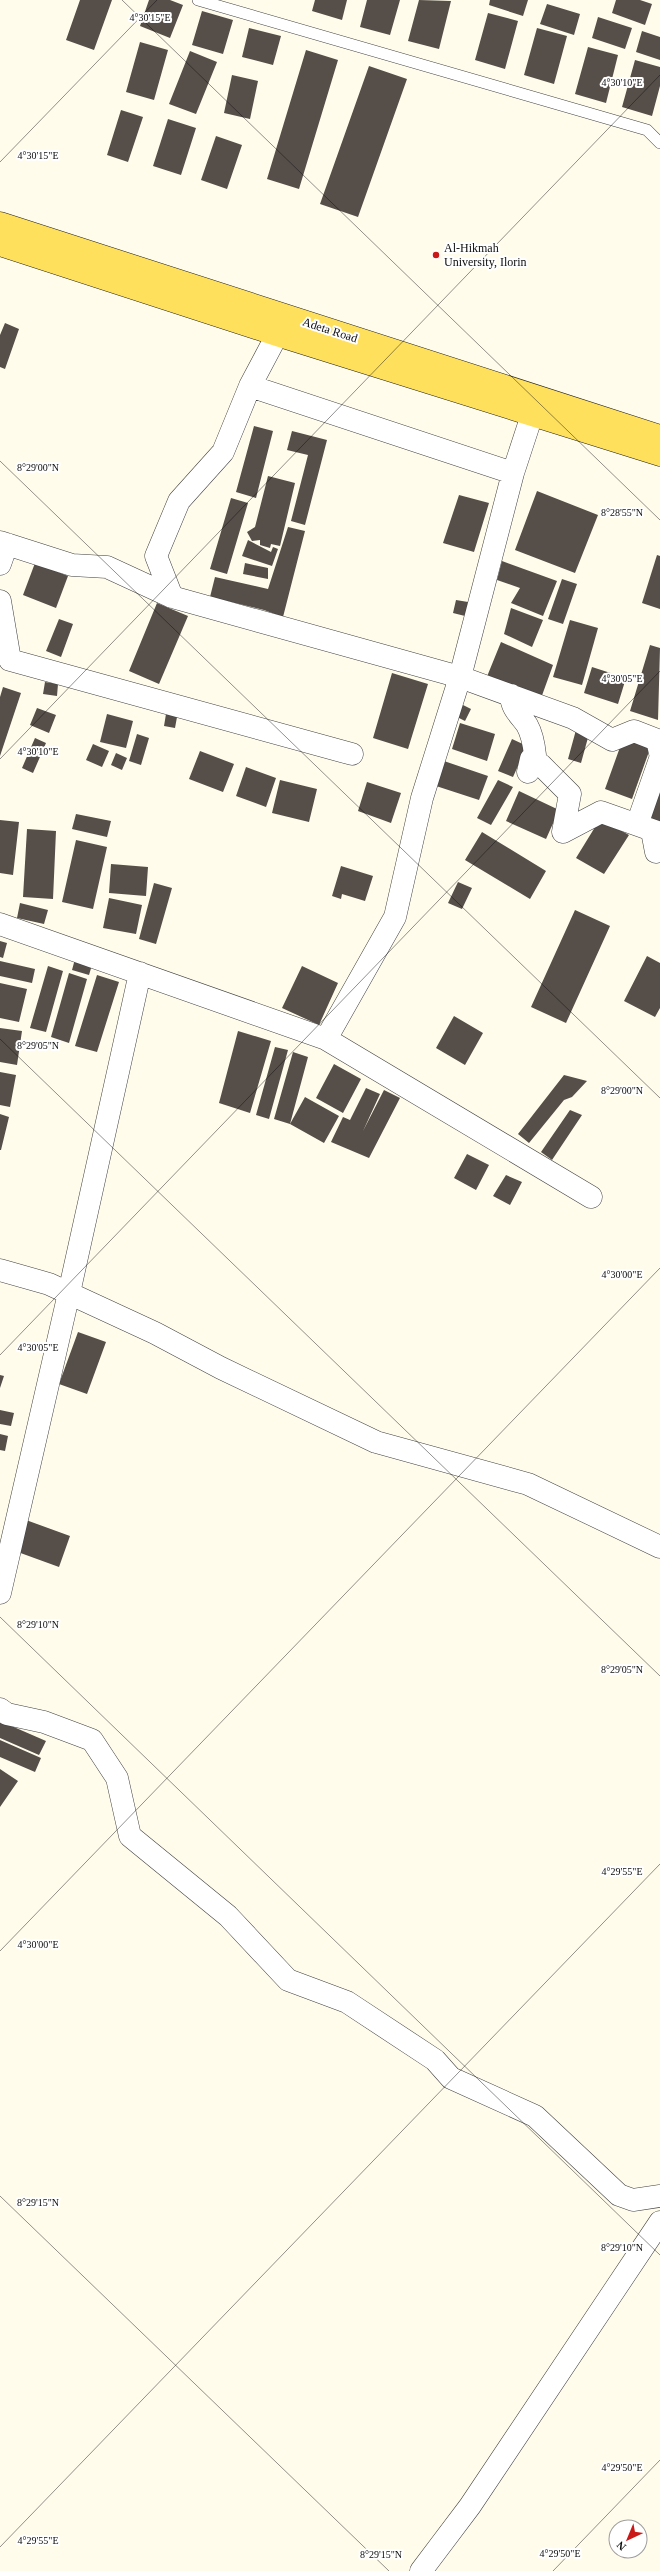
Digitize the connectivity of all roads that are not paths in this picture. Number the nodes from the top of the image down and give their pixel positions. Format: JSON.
{"nodes":[{"id":1,"x":198,"y":0,"type":"edge"},
{"id":2,"x":660,"y":143,"type":"edge"},
{"id":3,"x":0,"y":223,"type":"edge"},
{"id":4,"x":0,"y":244,"type":"edge"},
{"id":5,"x":277,"y":335,"type":"junction"},
{"id":6,"x":250,"y":386,"type":"junction"},
{"id":7,"x":532,"y":414,"type":"junction"},
{"id":8,"x":660,"y":436,"type":"edge"},
{"id":9,"x":660,"y":455,"type":"edge"},
{"id":10,"x":513,"y":473,"type":"junction"},
{"id":11,"x":2,"y":550,"type":"edge"},
{"id":12,"x":172,"y":597,"type":"junction"},
{"id":13,"x":0,"y":601,"type":"edge"},
{"id":14,"x":460,"y":677,"type":"junction"},
{"id":15,"x":511,"y":695,"type":"junction"},
{"id":16,"x":660,"y":753,"type":"edge"},
{"id":17,"x":352,"y":754,"type":"dead end"},
{"id":18,"x":660,"y":759,"type":"edge"},
{"id":19,"x":606,"y":803,"type":"dead end"},
{"id":20,"x":645,"y":830,"type":"edge"},
{"id":21,"x":0,"y":924,"type":"edge"},
{"id":22,"x":140,"y":973,"type":"junction"},
{"id":23,"x":326,"y":1039,"type":"junction"},
{"id":24,"x":591,"y":1197,"type":"dead end"},
{"id":25,"x":0,"y":1270,"type":"edge"},
{"id":26,"x":69,"y":1293,"type":"junction"},
{"id":27,"x":660,"y":1547,"type":"edge"},
{"id":28,"x":0,"y":1593,"type":"edge"},
{"id":29,"x":0,"y":1709,"type":"edge"},
{"id":30,"x":660,"y":2196,"type":"edge"},
{"id":31,"x":660,"y":2222,"type":"edge"},
{"id":32,"x":421,"y":2571,"type":"edge"}],
"edges":[{"from":1,"to":2,"type":"lane"},
{"from":3,"to":8,"type":"main road","name":"Adeta Road"},
{"from":4,"to":5,"type":"main road","name":"Adeta Road"},
{"from":5,"to":6,"type":"street"},
{"from":5,"to":7,"type":"main road","name":"Adeta Road"},
{"from":6,"to":10,"type":"street"},
{"from":6,"to":12,"type":"street"},
{"from":7,"to":9,"type":"main road","name":"Adeta Road"},
{"from":7,"to":10,"type":"street"},
{"from":10,"to":14,"type":"street"},
{"from":11,"to":12,"type":"street"},
{"from":12,"to":14,"type":"street"},
{"from":13,"to":17,"type":"street"},
{"from":14,"to":15,"type":"street"},
{"from":14,"to":23,"type":"street"},
{"from":15,"to":16,"type":"street"},
{"from":15,"to":20,"type":"street"},
{"from":18,"to":20,"type":"street"},
{"from":19,"to":20,"type":"street"},
{"from":21,"to":22,"type":"street"},
{"from":22,"to":23,"type":"street"},
{"from":22,"to":26,"type":"street"},
{"from":23,"to":24,"type":"street"},
{"from":25,"to":26,"type":"street"},
{"from":26,"to":27,"type":"street"},
{"from":26,"to":28,"type":"street"},
{"from":29,"to":30,"type":"street"},
{"from":31,"to":32,"type":"street"}]}
